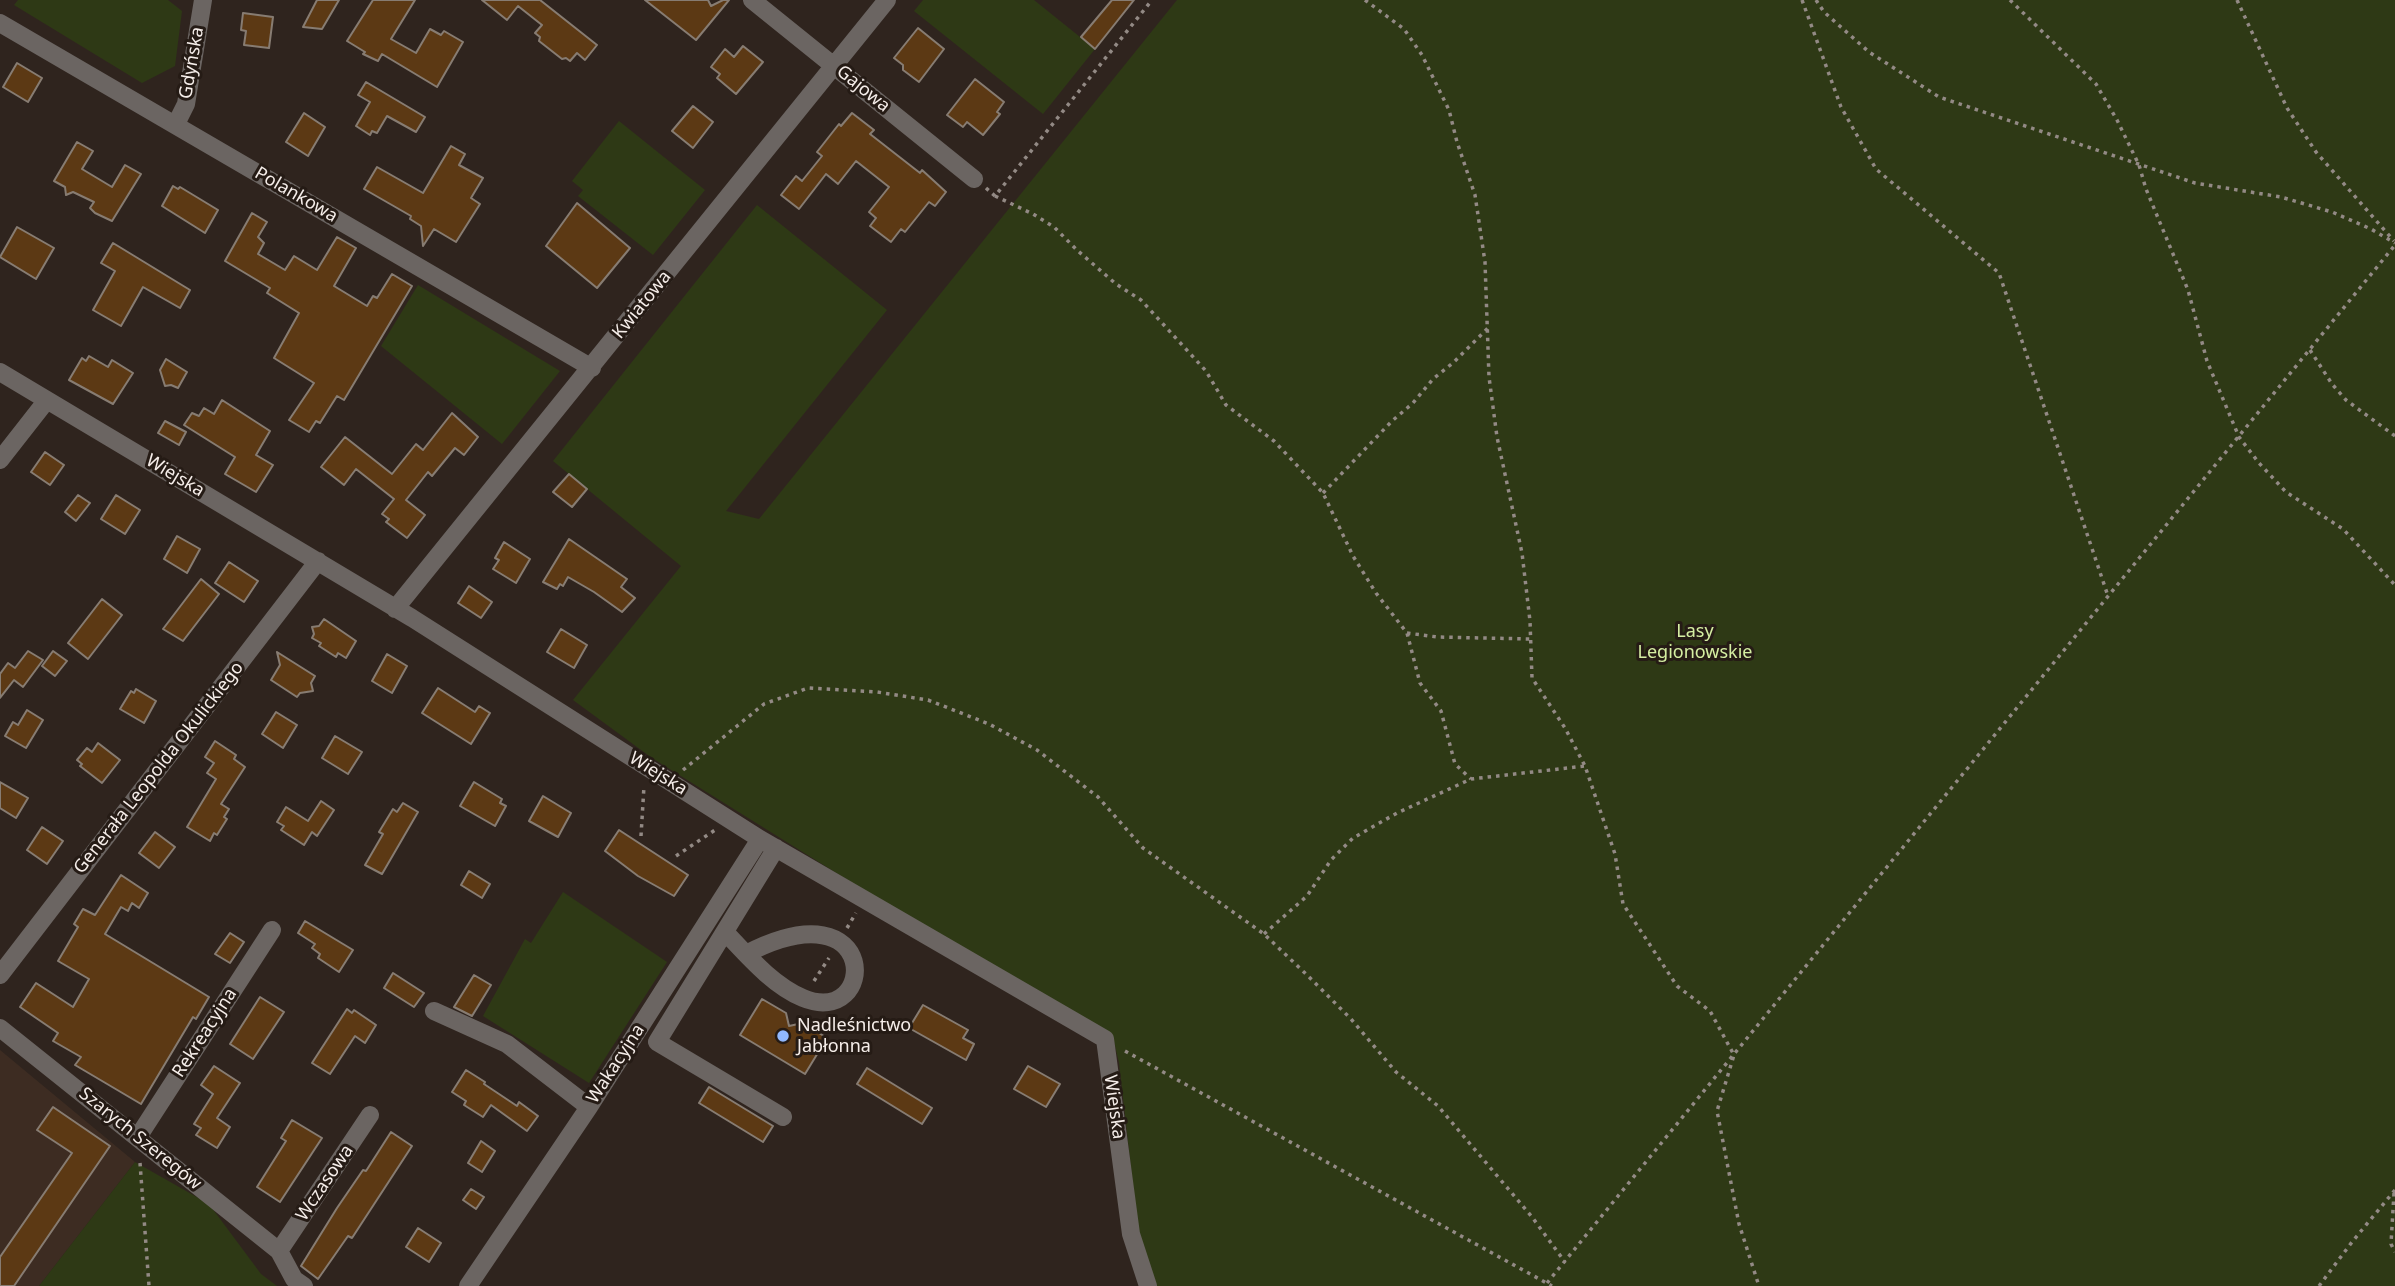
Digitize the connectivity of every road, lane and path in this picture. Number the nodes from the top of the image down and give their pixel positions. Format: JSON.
{"nodes":[{"id":1,"x":203,"y":0,"type":"edge"},
{"id":2,"x":752,"y":0,"type":"edge"},
{"id":3,"x":887,"y":0,"type":"edge"},
{"id":4,"x":1152,"y":0,"type":"edge"},
{"id":5,"x":1365,"y":0,"type":"edge"},
{"id":6,"x":1802,"y":0,"type":"edge"},
{"id":7,"x":1816,"y":0,"type":"edge"},
{"id":8,"x":2010,"y":0,"type":"edge"},
{"id":9,"x":2237,"y":0,"type":"edge"},
{"id":10,"x":0,"y":23,"type":"edge"},
{"id":11,"x":834,"y":66,"type":"junction"},
{"id":12,"x":176,"y":124,"type":"junction"},
{"id":13,"x":2139,"y":165,"type":"junction"},
{"id":14,"x":974,"y":178,"type":"joint"},
{"id":15,"x":995,"y":196,"type":"junction"},
{"id":16,"x":2395,"y":244,"type":"edge"},
{"id":17,"x":1488,"y":328,"type":"junction"},
{"id":18,"x":2310,"y":349,"type":"junction"},
{"id":19,"x":592,"y":368,"type":"junction"},
{"id":20,"x":0,"y":372,"type":"edge"},
{"id":21,"x":47,"y":400,"type":"junction"},
{"id":22,"x":2395,"y":436,"type":"edge"},
{"id":23,"x":2239,"y":437,"type":"junction"},
{"id":24,"x":0,"y":460,"type":"edge"},
{"id":25,"x":1323,"y":493,"type":"junction"},
{"id":26,"x":318,"y":561,"type":"junction"},
{"id":27,"x":2395,"y":585,"type":"edge"},
{"id":28,"x":2108,"y":597,"type":"junction"},
{"id":29,"x":395,"y":609,"type":"junction"},
{"id":30,"x":1407,"y":634,"type":"junction"},
{"id":31,"x":1531,"y":639,"type":"junction"},
{"id":32,"x":645,"y":766,"type":"junction"},
{"id":33,"x":1585,"y":766,"type":"junction"},
{"id":34,"x":1471,"y":779,"type":"junction"},
{"id":35,"x":669,"y":781,"type":"junction"},
{"id":36,"x":730,"y":820,"type":"junction"},
{"id":37,"x":641,"y":836,"type":"dead end"},
{"id":38,"x":768,"y":843,"type":"junction"},
{"id":39,"x":676,"y":856,"type":"dead end"},
{"id":40,"x":856,"y":913,"type":"dead end"},
{"id":41,"x":272,"y":930,"type":"dead end"},
{"id":42,"x":725,"y":932,"type":"junction"},
{"id":43,"x":1264,"y":934,"type":"junction"},
{"id":44,"x":840,"y":941,"type":"junction"},
{"id":45,"x":747,"y":954,"type":"junction"},
{"id":46,"x":0,"y":975,"type":"edge"},
{"id":47,"x":803,"y":998,"type":"junction"},
{"id":48,"x":434,"y":1011,"type":"dead end"},
{"id":49,"x":0,"y":1028,"type":"edge"},
{"id":50,"x":1105,"y":1039,"type":"junction"},
{"id":51,"x":1734,"y":1055,"type":"junction"},
{"id":52,"x":589,"y":1107,"type":"junction"},
{"id":53,"x":370,"y":1115,"type":"dead end"},
{"id":54,"x":783,"y":1117,"type":"dead end"},
{"id":55,"x":138,"y":1137,"type":"junction"},
{"id":56,"x":2394,"y":1190,"type":"edge"},
{"id":57,"x":279,"y":1251,"type":"junction"},
{"id":58,"x":2395,"y":1252,"type":"edge"},
{"id":59,"x":1565,"y":1262,"type":"junction"},
{"id":60,"x":1550,"y":1285,"type":"edge"},
{"id":61,"x":149,"y":1286,"type":"edge"},
{"id":62,"x":304,"y":1286,"type":"edge"},
{"id":63,"x":468,"y":1286,"type":"edge"},
{"id":64,"x":1148,"y":1286,"type":"edge"},
{"id":65,"x":1759,"y":1286,"type":"edge"},
{"id":66,"x":2319,"y":1286,"type":"edge"}],
"edges":[{"from":1,"to":12,"type":"street","name":"Gdyńska"},
{"from":2,"to":11,"type":"street","name":"Gajowa"},
{"from":3,"to":11,"type":"street","name":"Kwiatowa"},
{"from":4,"to":15,"type":"path"},
{"from":5,"to":17,"type":"path"},
{"from":6,"to":28,"type":"path"},
{"from":7,"to":13,"type":"path"},
{"from":8,"to":13,"type":"path"},
{"from":9,"to":16,"type":"path"},
{"from":10,"to":12,"type":"street","name":"Polankowa"},
{"from":11,"to":14,"type":"street","name":"Gajowa"},
{"from":11,"to":19,"type":"street","name":"Kwiatowa"},
{"from":12,"to":19,"type":"street","name":"Polankowa"},
{"from":13,"to":16,"type":"path"},
{"from":13,"to":23,"type":"path"},
{"from":14,"to":15,"type":"path"},
{"from":15,"to":25,"type":"path"},
{"from":16,"to":18,"type":"path"},
{"from":17,"to":25,"type":"path"},
{"from":17,"to":31,"type":"path"},
{"from":18,"to":22,"type":"path"},
{"from":18,"to":23,"type":"path"},
{"from":19,"to":29,"type":"street","name":"Kwiatowa"},
{"from":20,"to":21,"type":"street","name":"Wiejska"},
{"from":21,"to":24,"type":"street"},
{"from":21,"to":26,"type":"street","name":"Wiejska"},
{"from":23,"to":27,"type":"path"},
{"from":23,"to":28,"type":"path"},
{"from":25,"to":30,"type":"path"},
{"from":26,"to":29,"type":"street","name":"Wiejska"},
{"from":26,"to":46,"type":"street","name":"Generała Leopolda Okulickiego"},
{"from":28,"to":51,"type":"path"},
{"from":29,"to":32,"type":"street","name":"Wiejska"},
{"from":30,"to":31,"type":"path"},
{"from":30,"to":34,"type":"path"},
{"from":31,"to":33,"type":"path"},
{"from":32,"to":35,"type":"street","name":"Wiejska"},
{"from":32,"to":37,"type":"path"},
{"from":33,"to":34,"type":"path"},
{"from":33,"to":51,"type":"path"},
{"from":34,"to":43,"type":"path"},
{"from":35,"to":36,"type":"street","name":"Wiejska"},
{"from":35,"to":43,"type":"path"},
{"from":36,"to":38,"type":"street","name":"Wiejska"},
{"from":36,"to":39,"type":"path"},
{"from":38,"to":42,"type":"street"},
{"from":38,"to":50,"type":"street","name":"Wiejska"},
{"from":38,"to":52,"type":"street","name":"Wakacyjna"},
{"from":40,"to":44,"type":"path"},
{"from":41,"to":55,"type":"street","name":"Rekreacyjna"},
{"from":42,"to":45,"type":"street"},
{"from":42,"to":54,"type":"street"},
{"from":43,"to":59,"type":"path"},
{"from":44,"to":45,"type":"street"},
{"from":44,"to":47,"type":"path"},
{"from":44,"to":47,"type":"street"},
{"from":45,"to":47,"type":"street"},
{"from":48,"to":52,"type":"street"},
{"from":49,"to":55,"type":"street","name":"Szarych Szeregów"},
{"from":50,"to":60,"type":"path"},
{"from":50,"to":64,"type":"street","name":"Wiejska"},
{"from":51,"to":59,"type":"path"},
{"from":51,"to":65,"type":"path"},
{"from":52,"to":63,"type":"street","name":"Wakacyjna"},
{"from":53,"to":57,"type":"street","name":"Wczasowa"},
{"from":55,"to":57,"type":"street","name":"Szarych Szeregów"},
{"from":55,"to":61,"type":"path"},
{"from":56,"to":58,"type":"path"},
{"from":56,"to":66,"type":"path"},
{"from":57,"to":62,"type":"street"},
{"from":59,"to":60,"type":"path"}]}
